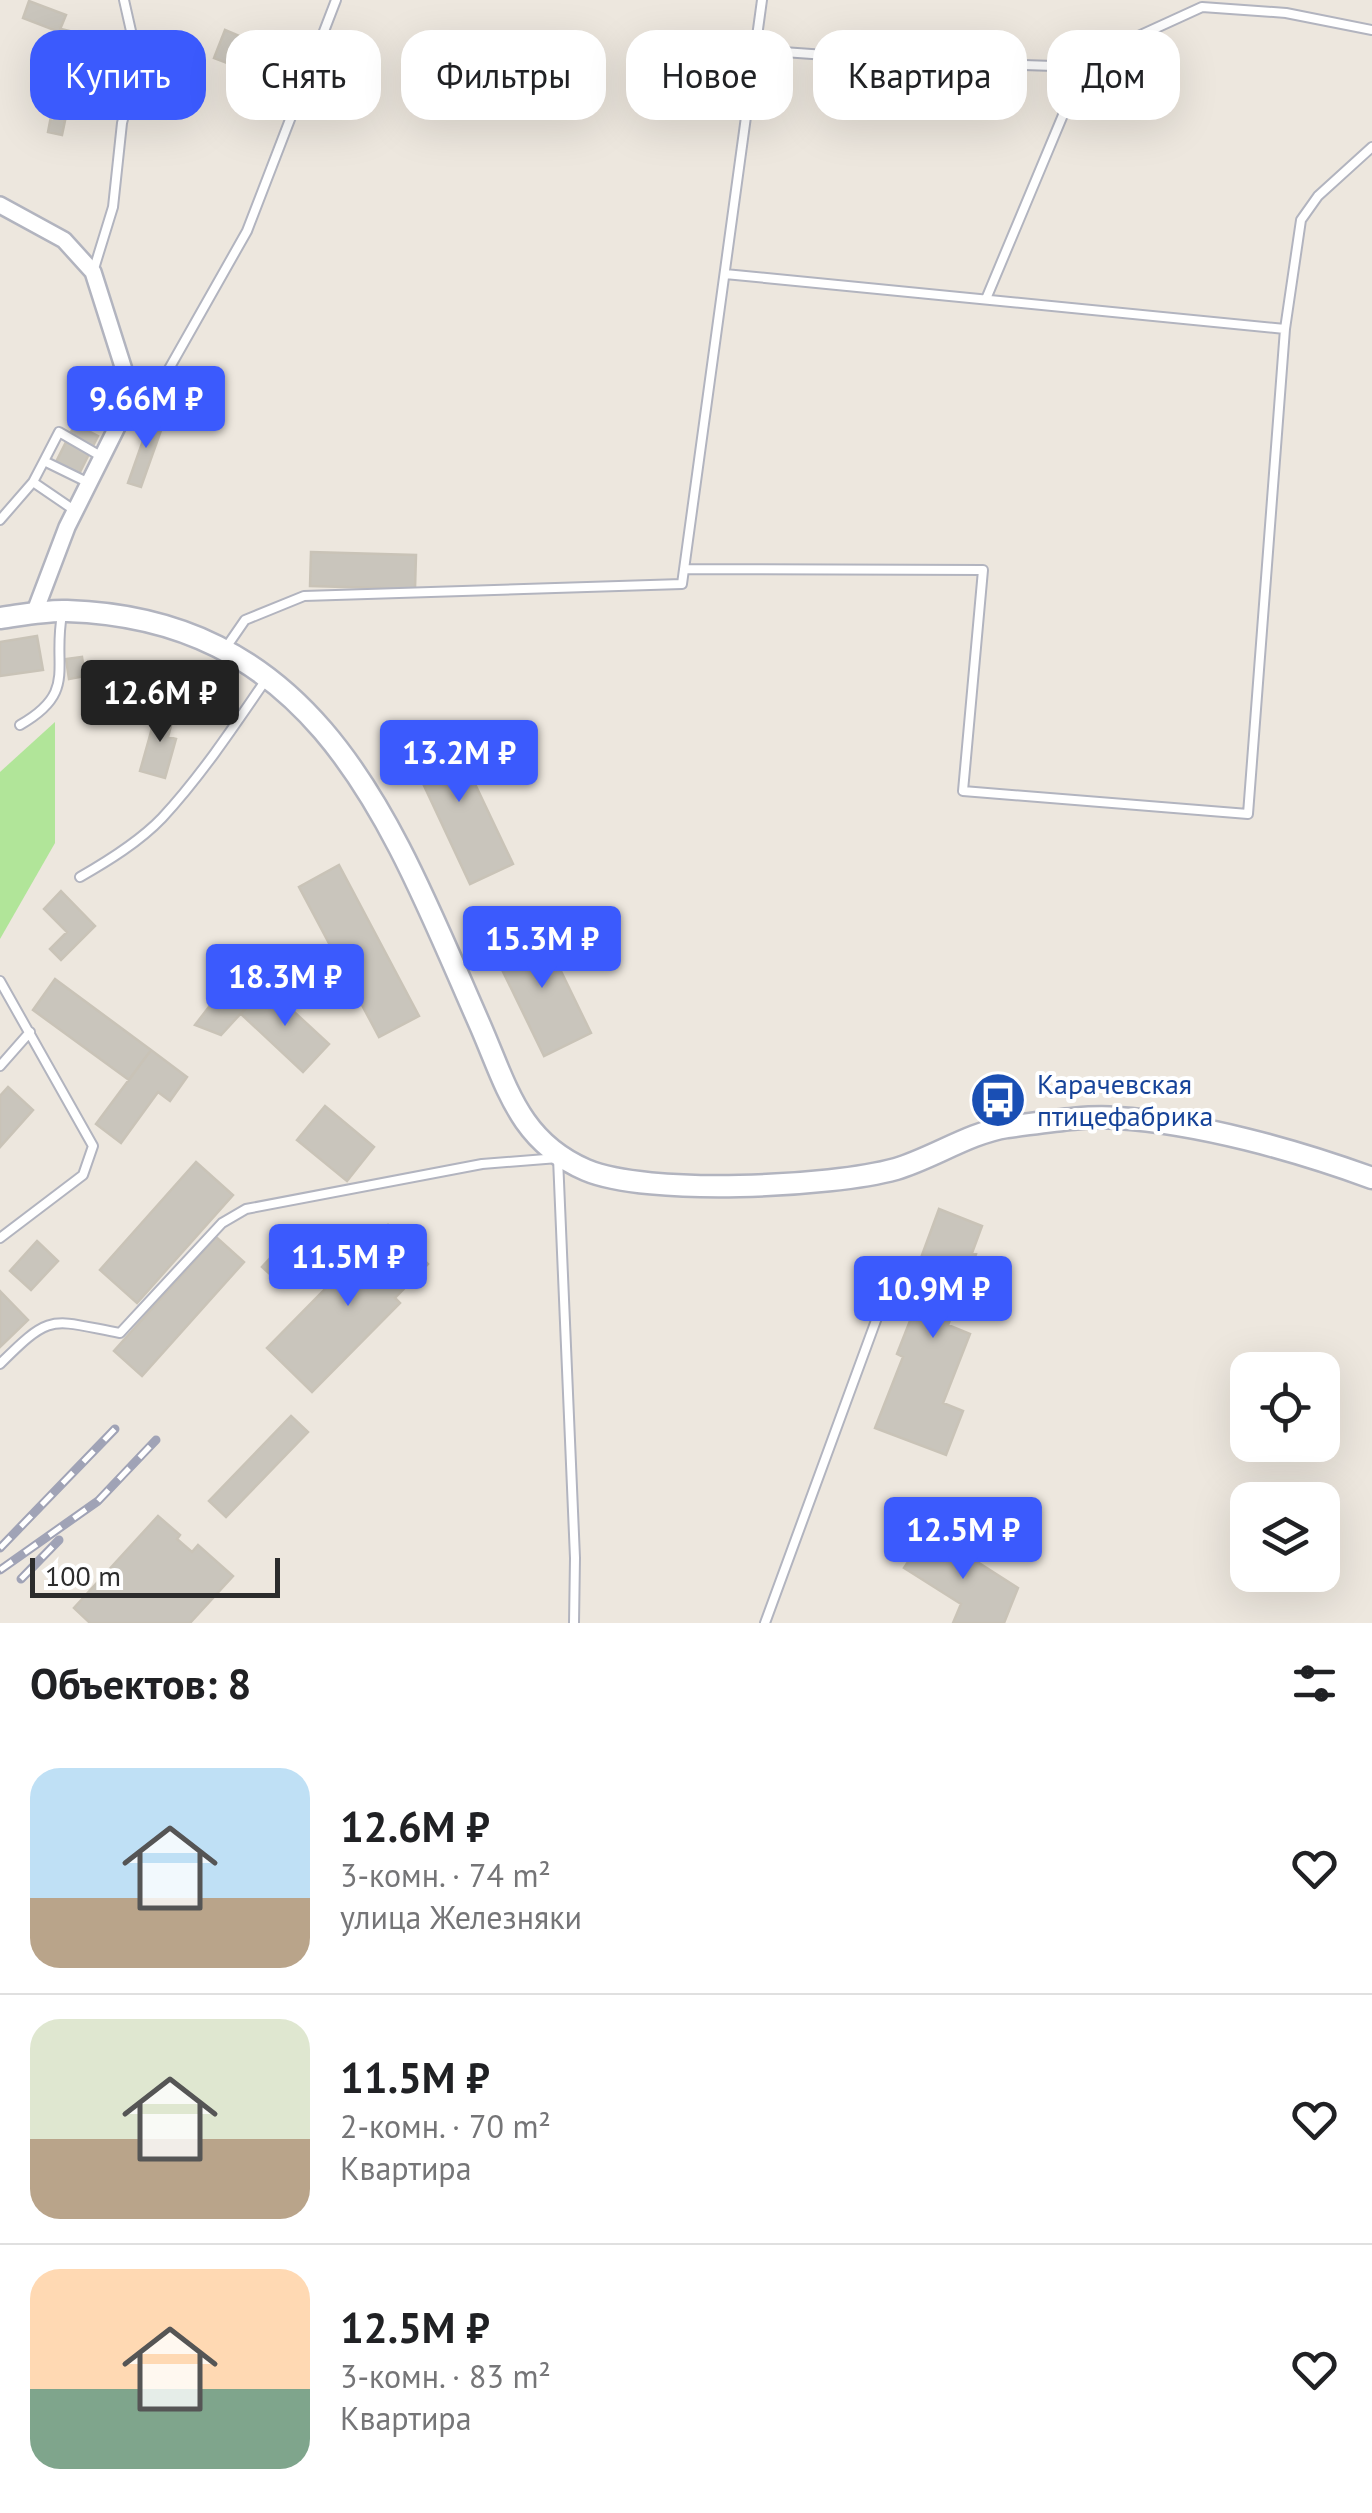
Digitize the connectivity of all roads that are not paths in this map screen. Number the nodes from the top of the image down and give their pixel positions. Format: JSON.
{"nodes":[{"id":1,"x":124,"y":0,"type":"edge"},
{"id":2,"x":336,"y":0,"type":"edge"},
{"id":3,"x":762,"y":0,"type":"edge"},
{"id":4,"x":1210,"y":4,"type":"edge"},
{"id":5,"x":758,"y":30,"type":"edge"},
{"id":6,"x":1152,"y":30,"type":"edge"},
{"id":7,"x":1372,"y":30,"type":"edge"},
{"id":8,"x":793,"y":53,"type":"edge"},
{"id":9,"x":1047,"y":66,"type":"edge"},
{"id":10,"x":745,"y":120,"type":"edge"},
{"id":11,"x":1062,"y":120,"type":"edge"},
{"id":12,"x":1372,"y":148,"type":"edge"},
{"id":13,"x":0,"y":205,"type":"edge"},
{"id":14,"x":93,"y":272,"type":"junction"},
{"id":15,"x":724,"y":274,"type":"junction"},
{"id":16,"x":986,"y":299,"type":"junction"},
{"id":17,"x":1285,"y":328,"type":"junction"},
{"id":18,"x":120,"y":423,"type":"junction"},
{"id":19,"x":104,"y":458,"type":"junction"},
{"id":20,"x":44,"y":461,"type":"junction"},
{"id":21,"x":32,"y":482,"type":"junction"},
{"id":22,"x":90,"y":484,"type":"junction"},
{"id":23,"x":75,"y":511,"type":"junction"},
{"id":24,"x":0,"y":520,"type":"edge"},
{"id":25,"x":684,"y":570,"type":"junction"},
{"id":26,"x":63,"y":610,"type":"junction"},
{"id":27,"x":34,"y":614,"type":"junction"},
{"id":28,"x":0,"y":618,"type":"edge"},
{"id":29,"x":225,"y":648,"type":"junction"},
{"id":30,"x":267,"y":677,"type":"junction"},
{"id":31,"x":20,"y":725,"type":"dead end"},
{"id":32,"x":80,"y":877,"type":"dead end"},
{"id":33,"x":0,"y":981,"type":"edge"},
{"id":34,"x":30,"y":1032,"type":"junction"},
{"id":35,"x":0,"y":1066,"type":"edge"},
{"id":36,"x":558,"y":1158,"type":"junction"},
{"id":37,"x":1371,"y":1174,"type":"edge"},
{"id":38,"x":0,"y":1238,"type":"edge"},
{"id":39,"x":882,"y":1304,"type":"dead end"},
{"id":40,"x":0,"y":1364,"type":"edge"},
{"id":41,"x":574,"y":1623,"type":"edge"},
{"id":42,"x":764,"y":1623,"type":"edge"}],
"edges":[{"from":1,"to":14,"type":"lane"},
{"from":2,"to":18,"type":"lane"},
{"from":3,"to":5,"type":"lane"},
{"from":4,"to":6,"type":"lane"},
{"from":4,"to":7,"type":"lane"},
{"from":8,"to":9,"type":"lane"},
{"from":10,"to":15,"type":"lane"},
{"from":11,"to":16,"type":"lane"},
{"from":12,"to":17,"type":"lane"},
{"from":13,"to":14,"type":"street"},
{"from":14,"to":18,"type":"street"},
{"from":15,"to":16,"type":"lane"},
{"from":15,"to":25,"type":"lane"},
{"from":16,"to":17,"type":"lane"},
{"from":17,"to":25,"type":"lane"},
{"from":18,"to":19,"type":"street"},
{"from":19,"to":20,"type":"lane"},
{"from":19,"to":22,"type":"street"},
{"from":20,"to":21,"type":"lane"},
{"from":20,"to":22,"type":"lane"},
{"from":21,"to":23,"type":"lane"},
{"from":21,"to":24,"type":"lane"},
{"from":22,"to":23,"type":"street"},
{"from":23,"to":27,"type":"street"},
{"from":25,"to":29,"type":"lane"},
{"from":26,"to":27,"type":"street"},
{"from":26,"to":29,"type":"street"},
{"from":26,"to":31,"type":"lane"},
{"from":27,"to":28,"type":"street"},
{"from":29,"to":30,"type":"street"},
{"from":30,"to":32,"type":"lane"},
{"from":30,"to":36,"type":"street"},
{"from":33,"to":34,"type":"lane"},
{"from":34,"to":35,"type":"lane"},
{"from":34,"to":38,"type":"lane"},
{"from":36,"to":37,"type":"street"},
{"from":36,"to":40,"type":"lane"},
{"from":36,"to":41,"type":"lane"},
{"from":39,"to":42,"type":"lane"}]}
